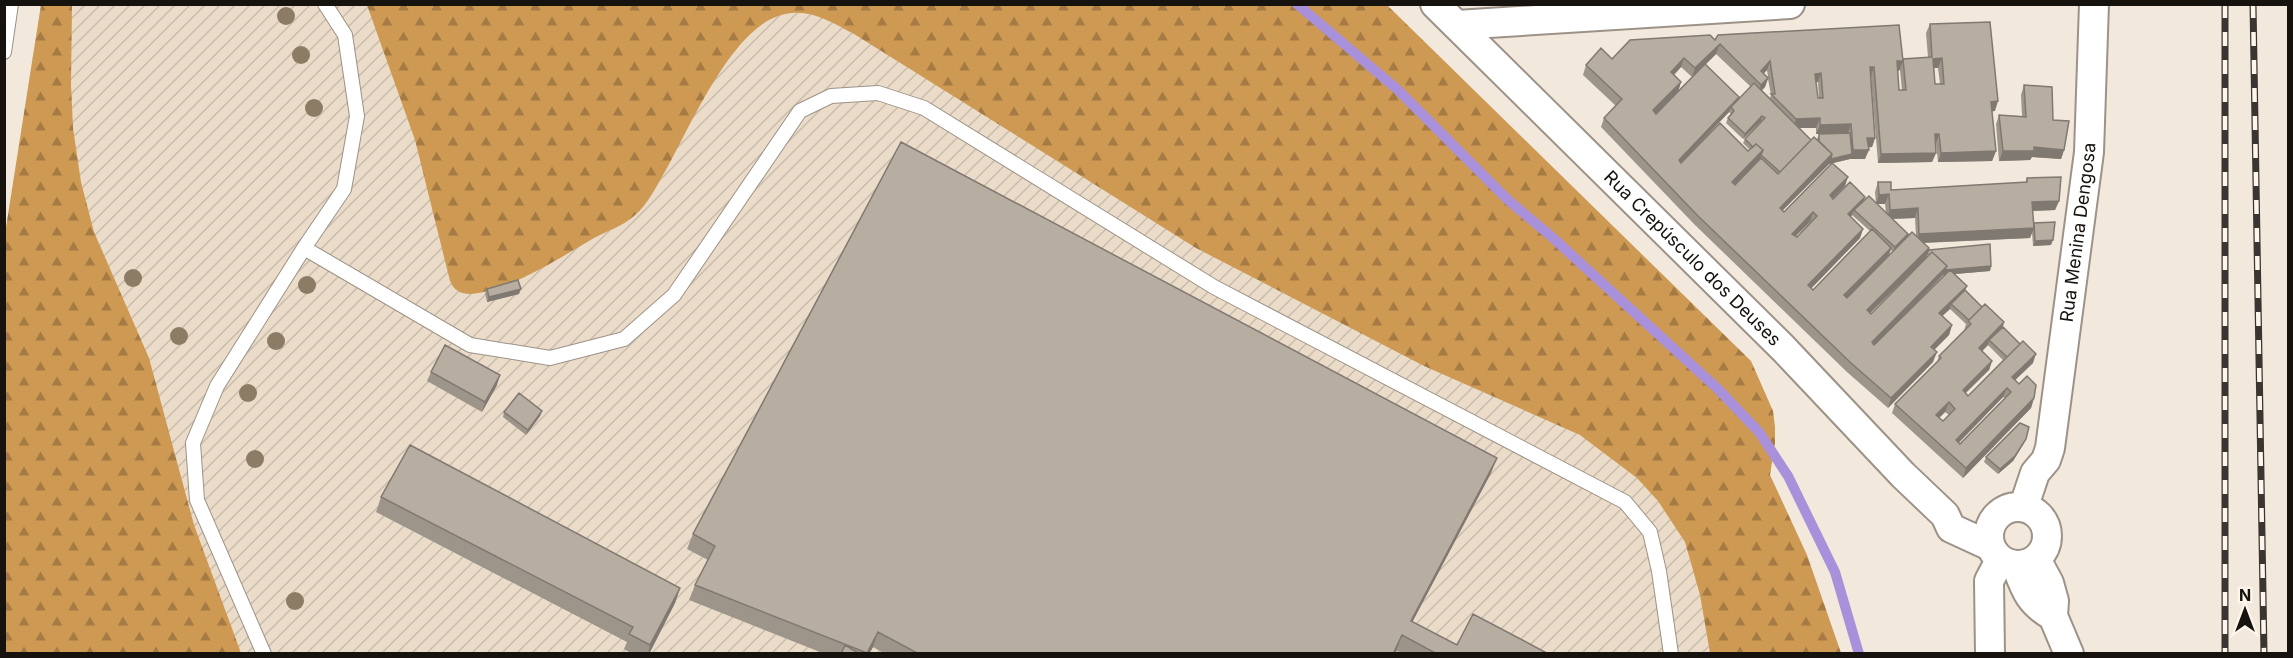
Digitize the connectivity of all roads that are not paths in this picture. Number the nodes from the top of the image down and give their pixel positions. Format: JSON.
{"nodes":[{"id":1,"x":11,"y":4,"type":"edge"},
{"id":2,"x":326,"y":4,"type":"edge"},
{"id":3,"x":1435,"y":4,"type":"edge"},
{"id":4,"x":1790,"y":4,"type":"edge"},
{"id":5,"x":2094,"y":4,"type":"edge"},
{"id":6,"x":1457,"y":25,"type":"junction"},
{"id":7,"x":4,"y":52,"type":"edge"},
{"id":8,"x":304,"y":248,"type":"junction"},
{"id":9,"x":2033,"y":513,"type":"junction"},
{"id":10,"x":2007,"y":550,"type":"junction"},
{"id":11,"x":264,"y":654,"type":"edge"},
{"id":12,"x":1671,"y":654,"type":"edge"},
{"id":13,"x":1990,"y":654,"type":"edge"},
{"id":14,"x":2069,"y":654,"type":"edge"}],
"edges":[{"from":1,"to":7,"type":"lane"},
{"from":2,"to":8,"type":"lane"},
{"from":3,"to":6,"type":"street","name":"Rua Crepúsculo dos Deuses"},
{"from":4,"to":6,"type":"street"},
{"from":5,"to":9,"type":"street","name":"Rua Menina Dengosa"},
{"from":6,"to":10,"type":"street","name":"Rua Crepúsculo dos Deuses"},
{"from":8,"to":11,"type":"lane"},
{"from":8,"to":12,"type":"lane"},
{"from":9,"to":10,"type":"street"},
{"from":9,"to":10,"type":"street","name":"Rua Menina Dengosa"},
{"from":10,"to":13,"type":"street","name":"Rua Menina Dengosa"},
{"from":10,"to":14,"type":"street"}]}
